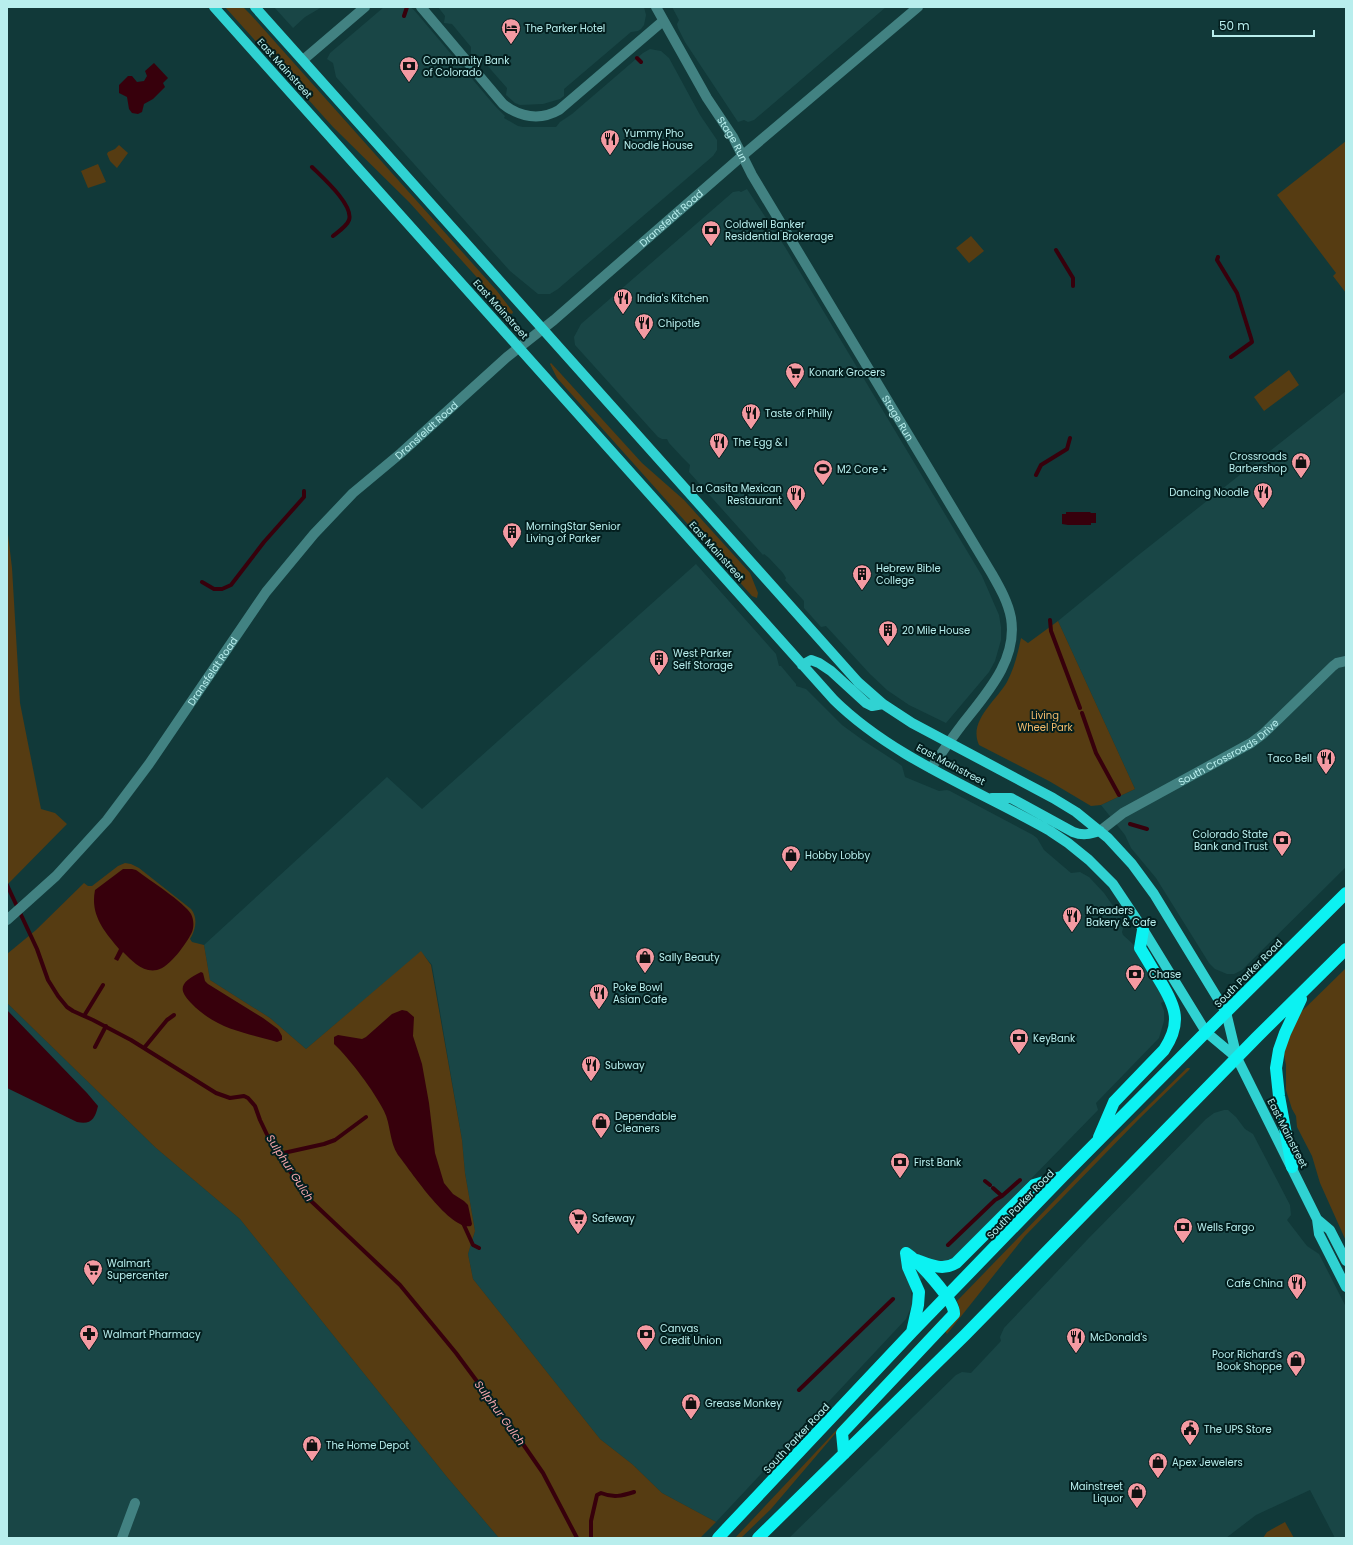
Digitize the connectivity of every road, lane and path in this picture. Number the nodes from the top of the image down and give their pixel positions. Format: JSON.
{"nodes":[{"id":1,"x":214,"y":7,"type":"edge"},
{"id":2,"x":255,"y":7,"type":"edge"},
{"id":3,"x":365,"y":7,"type":"edge"},
{"id":4,"x":421,"y":7,"type":"edge"},
{"id":5,"x":656,"y":7,"type":"edge"},
{"id":6,"x":918,"y":7,"type":"edge"},
{"id":7,"x":663,"y":21,"type":"junction"},
{"id":8,"x":303,"y":60,"type":"junction"},
{"id":9,"x":742,"y":156,"type":"junction"},
{"id":10,"x":543,"y":329,"type":"junction"},
{"id":11,"x":519,"y":347,"type":"junction"},
{"id":12,"x":1346,"y":661,"type":"edge"},
{"id":13,"x":802,"y":665,"type":"junction"},
{"id":14,"x":883,"y":704,"type":"junction"},
{"id":15,"x":948,"y":743,"type":"junction"},
{"id":16,"x":931,"y":768,"type":"junction"},
{"id":17,"x":989,"y":798,"type":"junction"},
{"id":18,"x":1100,"y":831,"type":"junction"},
{"id":19,"x":1346,"y":893,"type":"edge"},
{"id":20,"x":7,"y":920,"type":"edge"},
{"id":21,"x":1143,"y":930,"type":"junction"},
{"id":22,"x":1346,"y":949,"type":"edge"},
{"id":23,"x":1308,"y":987,"type":"junction"},
{"id":24,"x":1226,"y":1012,"type":"junction"},
{"id":25,"x":1206,"y":1032,"type":"junction"},
{"id":26,"x":1237,"y":1058,"type":"junction"},
{"id":27,"x":1095,"y":1144,"type":"junction"},
{"id":28,"x":1292,"y":1167,"type":"junction"},
{"id":29,"x":1063,"y":1176,"type":"junction"},
{"id":30,"x":1317,"y":1219,"type":"junction"},
{"id":31,"x":916,"y":1260,"type":"junction"},
{"id":32,"x":1346,"y":1261,"type":"edge"},
{"id":33,"x":1346,"y":1287,"type":"edge"},
{"id":34,"x":947,"y":1297,"type":"junction"},
{"id":35,"x":912,"y":1332,"type":"junction"},
{"id":36,"x":844,"y":1454,"type":"junction"},
{"id":37,"x":135,"y":1503,"type":"dead end"},
{"id":38,"x":122,"y":1538,"type":"edge"},
{"id":39,"x":718,"y":1538,"type":"edge"},
{"id":40,"x":758,"y":1538,"type":"edge"}],
"edges":[{"from":1,"to":11,"type":"main road","name":"East Mainstreet"},
{"from":2,"to":8,"type":"main road","name":"East Mainstreet"},
{"from":3,"to":8,"type":"street"},
{"from":4,"to":7,"type":"street"},
{"from":5,"to":7,"type":"street","name":"Stage Run"},
{"from":6,"to":9,"type":"street","name":"Dransfeldt Road"},
{"from":7,"to":9,"type":"street","name":"Stage Run"},
{"from":8,"to":10,"type":"main road","name":"East Mainstreet"},
{"from":9,"to":10,"type":"street","name":"Dransfeldt Road"},
{"from":9,"to":15,"type":"street","name":"Stage Run"},
{"from":10,"to":11,"type":"street","name":"Dransfeldt Road"},
{"from":10,"to":14,"type":"main road","name":"East Mainstreet"},
{"from":11,"to":13,"type":"main road","name":"East Mainstreet"},
{"from":11,"to":20,"type":"street","name":"Dransfeldt Road"},
{"from":12,"to":18,"type":"street","name":"South Crossroads Drive"},
{"from":13,"to":14,"type":"main road"},
{"from":13,"to":16,"type":"main road","name":"East Mainstreet"},
{"from":14,"to":15,"type":"main road","name":"East Mainstreet"},
{"from":15,"to":16,"type":"street","name":"Stage Run"},
{"from":15,"to":18,"type":"main road","name":"East Mainstreet"},
{"from":16,"to":17,"type":"main road","name":"East Mainstreet"},
{"from":17,"to":18,"type":"main road"},
{"from":17,"to":21,"type":"main road","name":"East Mainstreet"},
{"from":18,"to":24,"type":"main road","name":"East Mainstreet"},
{"from":19,"to":24,"type":"highway","name":"South Parker Road"},
{"from":21,"to":25,"type":"main road","name":"East Mainstreet"},
{"from":21,"to":27,"type":"highway"},
{"from":22,"to":23,"type":"highway"},
{"from":23,"to":26,"type":"highway"},
{"from":23,"to":28,"type":"highway"},
{"from":24,"to":25,"type":"highway","name":"South Parker Road"},
{"from":24,"to":26,"type":"main road","name":"East Mainstreet"},
{"from":25,"to":26,"type":"main road","name":"East Mainstreet"},
{"from":25,"to":27,"type":"highway","name":"South Parker Road"},
{"from":26,"to":28,"type":"main road","name":"East Mainstreet"},
{"from":26,"to":36,"type":"highway"},
{"from":27,"to":29,"type":"highway","name":"South Parker Road"},
{"from":28,"to":30,"type":"main road","name":"East Mainstreet"},
{"from":29,"to":31,"type":"highway"},
{"from":29,"to":34,"type":"highway","name":"South Parker Road"},
{"from":30,"to":32,"type":"main road","name":"East Mainstreet"},
{"from":30,"to":33,"type":"main road","name":"East Mainstreet"},
{"from":31,"to":34,"type":"highway"},
{"from":31,"to":35,"type":"highway"},
{"from":34,"to":35,"type":"highway","name":"South Parker Road"},
{"from":34,"to":36,"type":"highway"},
{"from":35,"to":39,"type":"highway","name":"South Parker Road"},
{"from":36,"to":40,"type":"highway"},
{"from":37,"to":38,"type":"street"}]}
